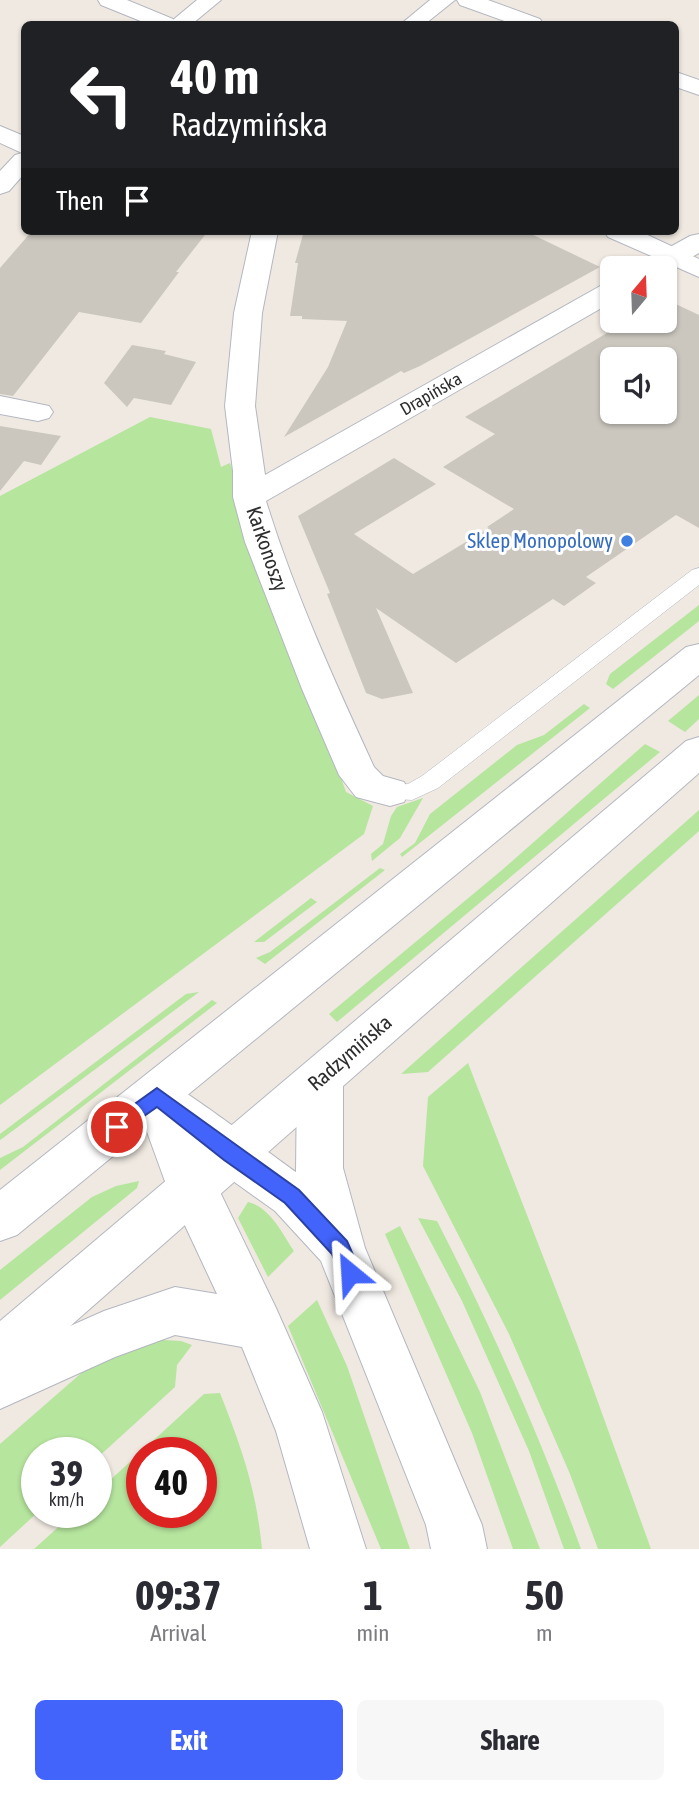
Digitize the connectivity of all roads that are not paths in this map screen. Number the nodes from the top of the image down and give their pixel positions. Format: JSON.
{"nodes":[{"id":1,"x":109,"y":0,"type":"edge"},
{"id":2,"x":210,"y":0,"type":"edge"},
{"id":3,"x":444,"y":0,"type":"edge"},
{"id":4,"x":468,"y":0,"type":"edge"},
{"id":5,"x":158,"y":21,"type":"edge"},
{"id":6,"x":183,"y":21,"type":"edge"},
{"id":7,"x":416,"y":21,"type":"edge"},
{"id":8,"x":524,"y":21,"type":"edge"},
{"id":9,"x":679,"y":80,"type":"edge"},
{"id":10,"x":699,"y":89,"type":"edge"},
{"id":11,"x":0,"y":133,"type":"edge"},
{"id":12,"x":21,"y":144,"type":"edge"},
{"id":13,"x":21,"y":163,"type":"edge"},
{"id":14,"x":0,"y":186,"type":"edge"},
{"id":15,"x":264,"y":235,"type":"edge"},
{"id":16,"x":623,"y":235,"type":"edge"},
{"id":17,"x":699,"y":242,"type":"edge"},
{"id":18,"x":654,"y":256,"type":"edge"},
{"id":19,"x":674,"y":256,"type":"edge"},
{"id":20,"x":677,"y":265,"type":"edge"},
{"id":21,"x":699,"y":269,"type":"edge"},
{"id":22,"x":600,"y":298,"type":"edge"},
{"id":23,"x":0,"y":405,"type":"edge"},
{"id":24,"x":38,"y":412,"type":"dead end"},
{"id":25,"x":248,"y":497,"type":"junction"},
{"id":26,"x":699,"y":575,"type":"edge"},
{"id":27,"x":699,"y":656,"type":"edge"},
{"id":28,"x":699,"y":751,"type":"edge"},
{"id":29,"x":390,"y":792,"type":"joint"},
{"id":30,"x":320,"y":1079,"type":"junction"},
{"id":31,"x":157,"y":1096,"type":"junction"},
{"id":32,"x":231,"y":1154,"type":"junction"},
{"id":33,"x":191,"y":1187,"type":"junction"},
{"id":34,"x":0,"y":1219,"type":"edge"},
{"id":35,"x":340,"y":1248,"type":"junction"},
{"id":36,"x":258,"y":1325,"type":"junction"},
{"id":37,"x":0,"y":1354,"type":"edge"},
{"id":38,"x":0,"y":1383,"type":"edge"},
{"id":39,"x":338,"y":1549,"type":"edge"},
{"id":40,"x":459,"y":1549,"type":"edge"}],
"edges":[{"from":1,"to":5,"type":"street"},
{"from":2,"to":6,"type":"street"},
{"from":3,"to":7,"type":"street"},
{"from":4,"to":8,"type":"street"},
{"from":9,"to":10,"type":"street"},
{"from":11,"to":12,"type":"street"},
{"from":13,"to":14,"type":"street"},
{"from":15,"to":25,"type":"street","name":"Karkonoszy"},
{"from":16,"to":18,"type":"street"},
{"from":17,"to":19,"type":"street"},
{"from":20,"to":21,"type":"street"},
{"from":22,"to":25,"type":"street","name":"Drapińska"},
{"from":23,"to":24,"type":"street"},
{"from":25,"to":29,"type":"street","name":"Karkonoszy"},
{"from":26,"to":29,"type":"lane"},
{"from":27,"to":31,"type":"street"},
{"from":28,"to":30,"type":"street","name":"Radzymińska"},
{"from":30,"to":32,"type":"street","name":"Radzymińska"},
{"from":30,"to":35,"type":"street"},
{"from":31,"to":32,"type":"street"},
{"from":31,"to":33,"type":"street"},
{"from":31,"to":34,"type":"street"},
{"from":32,"to":33,"type":"street","name":"Radzymińska"},
{"from":32,"to":35,"type":"street"},
{"from":33,"to":36,"type":"street"},
{"from":33,"to":37,"type":"street","name":"Radzymińska"},
{"from":35,"to":40,"type":"street"},
{"from":36,"to":38,"type":"street"},
{"from":36,"to":39,"type":"street"}]}
